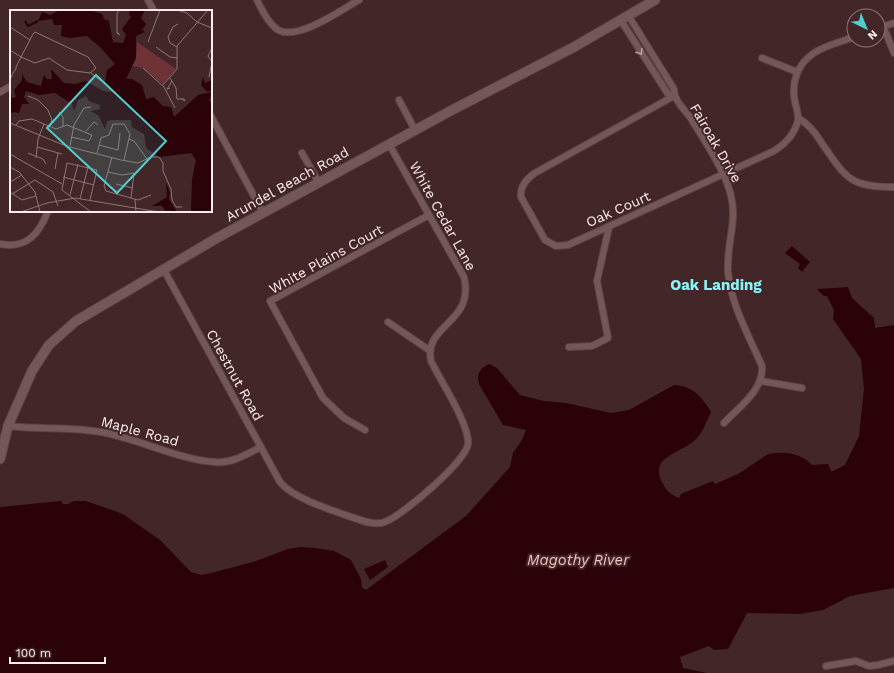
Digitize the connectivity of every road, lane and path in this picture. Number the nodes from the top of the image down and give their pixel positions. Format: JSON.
{"nodes":[{"id":1,"x":148,"y":0,"type":"edge"},
{"id":2,"x":257,"y":0,"type":"edge"},
{"id":3,"x":359,"y":0,"type":"edge"},
{"id":4,"x":655,"y":0,"type":"edge"},
{"id":5,"x":153,"y":10,"type":"edge"},
{"id":6,"x":624,"y":17,"type":"junction"},
{"id":7,"x":886,"y":37,"type":"edge"},
{"id":8,"x":846,"y":40,"type":"edge"},
{"id":9,"x":894,"y":53,"type":"edge"},
{"id":10,"x":762,"y":58,"type":"dead end"},
{"id":11,"x":797,"y":72,"type":"junction"},
{"id":12,"x":10,"y":87,"type":"edge"},
{"id":13,"x":0,"y":92,"type":"edge"},
{"id":14,"x":674,"y":96,"type":"junction"},
{"id":15,"x":399,"y":100,"type":"dead end"},
{"id":16,"x":212,"y":118,"type":"edge"},
{"id":17,"x":798,"y":118,"type":"junction"},
{"id":18,"x":415,"y":130,"type":"junction"},
{"id":19,"x":389,"y":144,"type":"junction"},
{"id":20,"x":302,"y":153,"type":"dead end"},
{"id":21,"x":724,"y":175,"type":"junction"},
{"id":22,"x":319,"y":183,"type":"junction"},
{"id":23,"x":894,"y":187,"type":"edge"},
{"id":24,"x":48,"y":212,"type":"edge"},
{"id":25,"x":263,"y":213,"type":"junction"},
{"id":26,"x":429,"y":215,"type":"junction"},
{"id":27,"x":609,"y":227,"type":"junction"},
{"id":28,"x":0,"y":244,"type":"edge"},
{"id":29,"x":164,"y":270,"type":"junction"},
{"id":30,"x":388,"y":322,"type":"dead end"},
{"id":31,"x":569,"y":347,"type":"dead end"},
{"id":32,"x":429,"y":350,"type":"junction"},
{"id":33,"x":761,"y":381,"type":"junction"},
{"id":34,"x":802,"y":388,"type":"dead end"},
{"id":35,"x":724,"y":423,"type":"dead end"},
{"id":36,"x":8,"y":426,"type":"junction"},
{"id":37,"x":365,"y":430,"type":"dead end"},
{"id":38,"x":261,"y":447,"type":"junction"},
{"id":39,"x":0,"y":459,"type":"edge"},
{"id":40,"x":894,"y":661,"type":"edge"},
{"id":41,"x":826,"y":666,"type":"dead end"}],
"edges":[{"from":1,"to":5,"type":"street"},
{"from":2,"to":3,"type":"street"},
{"from":4,"to":6,"type":"street","name":"Arundel Beach Road"},
{"from":6,"to":14,"type":"street","name":"Fairoak Drive"},
{"from":6,"to":14,"type":"street","name":"Fairoak Drive","one_way":true},
{"from":6,"to":18,"type":"street","name":"Arundel Beach Road"},
{"from":7,"to":9,"type":"street"},
{"from":8,"to":11,"type":"street"},
{"from":10,"to":11,"type":"street"},
{"from":11,"to":17,"type":"street"},
{"from":12,"to":13,"type":"street"},
{"from":14,"to":21,"type":"street","name":"Fairoak Drive"},
{"from":14,"to":27,"type":"street","name":"Oak Court"},
{"from":15,"to":18,"type":"street"},
{"from":16,"to":25,"type":"street"},
{"from":17,"to":21,"type":"street","name":"Oak Court"},
{"from":17,"to":23,"type":"street"},
{"from":18,"to":19,"type":"street","name":"Arundel Beach Road"},
{"from":19,"to":22,"type":"street","name":"Arundel Beach Road"},
{"from":19,"to":26,"type":"street","name":"White Cedar Lane"},
{"from":20,"to":22,"type":"street"},
{"from":21,"to":27,"type":"street","name":"Oak Court"},
{"from":21,"to":33,"type":"street","name":"Fairoak Drive"},
{"from":22,"to":25,"type":"street","name":"Arundel Beach Road"},
{"from":24,"to":28,"type":"street"},
{"from":25,"to":29,"type":"street","name":"Arundel Beach Road"},
{"from":26,"to":32,"type":"street","name":"White Cedar Lane"},
{"from":26,"to":37,"type":"street","name":"White Plains Court"},
{"from":27,"to":31,"type":"street"},
{"from":29,"to":36,"type":"street","name":"Arundel Beach Road"},
{"from":29,"to":38,"type":"street","name":"Chestnut Road"},
{"from":30,"to":32,"type":"street"},
{"from":32,"to":38,"type":"street","name":"Chestnut Road"},
{"from":33,"to":34,"type":"street"},
{"from":33,"to":35,"type":"street"},
{"from":36,"to":38,"type":"street","name":"Maple Road"},
{"from":36,"to":39,"type":"street","name":"Arundel Beach Road"},
{"from":40,"to":41,"type":"street"}]}
